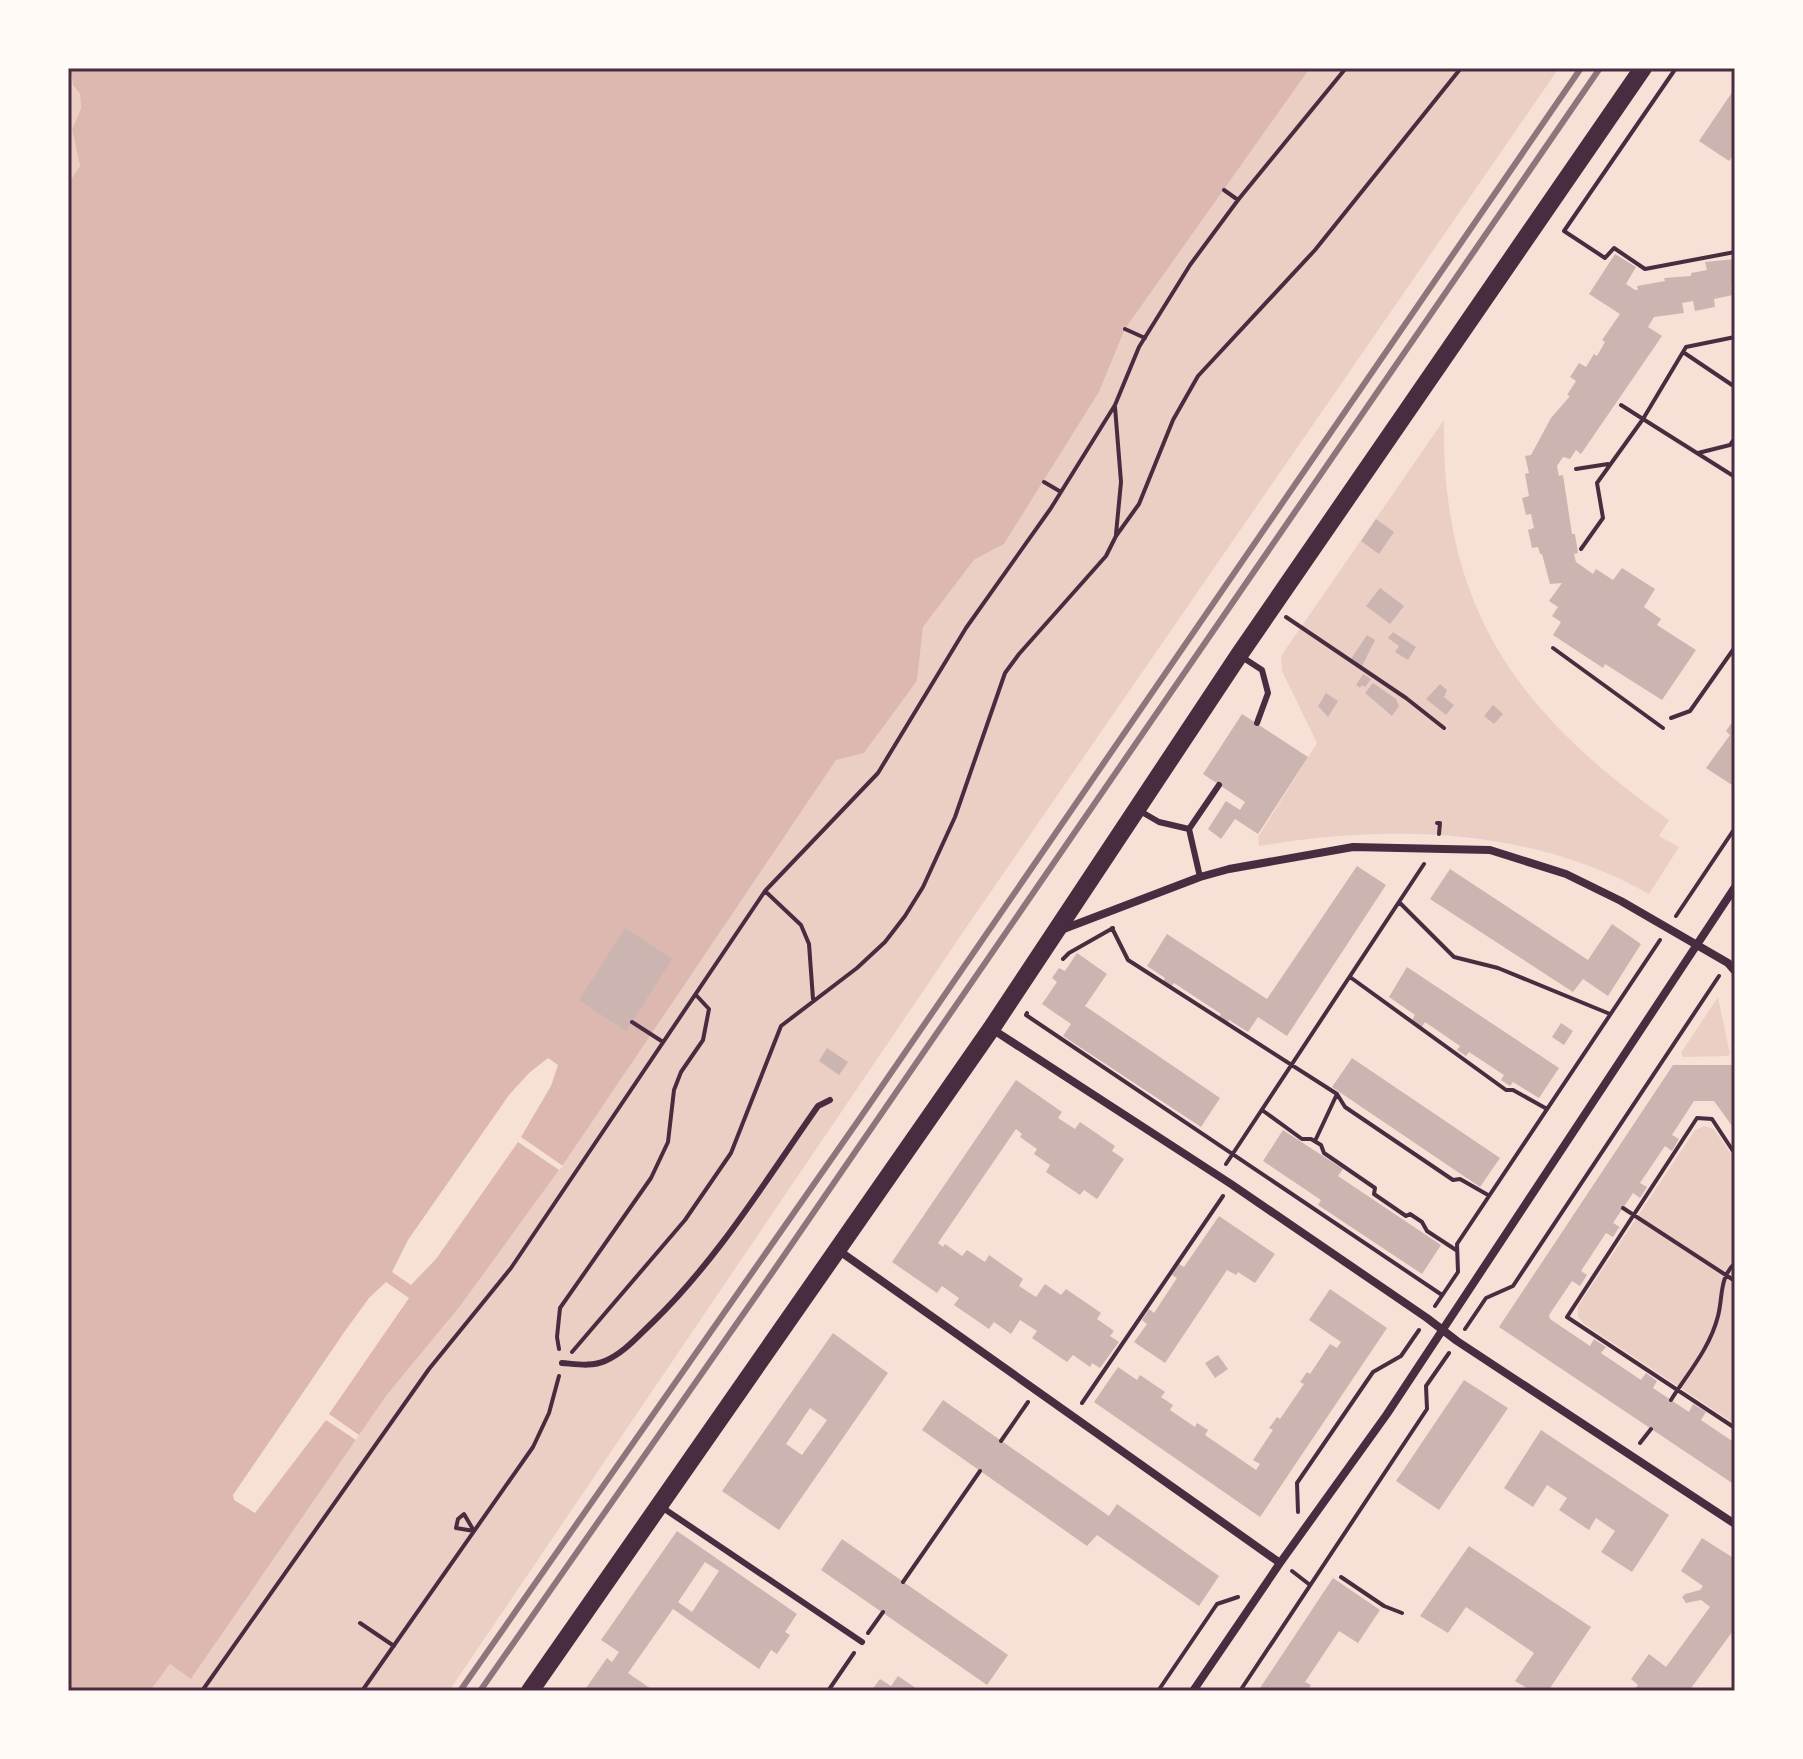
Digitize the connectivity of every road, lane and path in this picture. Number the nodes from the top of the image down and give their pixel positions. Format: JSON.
{"nodes":[{"id":1,"x":1346,"y":68,"type":"edge"},
{"id":2,"x":1461,"y":68,"type":"edge"},
{"id":3,"x":1643,"y":68,"type":"edge"},
{"id":4,"x":1676,"y":68,"type":"edge"},
{"id":5,"x":1224,"y":190,"type":"dead end"},
{"id":6,"x":1238,"y":200,"type":"junction"},
{"id":7,"x":1735,"y":252,"type":"edge"},
{"id":8,"x":1125,"y":329,"type":"dead end"},
{"id":9,"x":1735,"y":337,"type":"edge"},
{"id":10,"x":1145,"y":338,"type":"junction"},
{"id":11,"x":1683,"y":352,"type":"junction"},
{"id":12,"x":1735,"y":387,"type":"edge"},
{"id":13,"x":1115,"y":405,"type":"junction"},
{"id":14,"x":1621,"y":405,"type":"dead end"},
{"id":15,"x":1643,"y":419,"type":"junction"},
{"id":16,"x":1735,"y":438,"type":"edge"},
{"id":17,"x":1732,"y":447,"type":"edge"},
{"id":18,"x":1697,"y":453,"type":"junction"},
{"id":19,"x":1611,"y":463,"type":"junction"},
{"id":20,"x":1576,"y":469,"type":"dead end"},
{"id":21,"x":1735,"y":477,"type":"edge"},
{"id":22,"x":1044,"y":482,"type":"dead end"},
{"id":23,"x":1061,"y":492,"type":"junction"},
{"id":24,"x":1116,"y":536,"type":"junction"},
{"id":25,"x":1581,"y":549,"type":"dead end"},
{"id":26,"x":1272,"y":607,"type":"junction"},
{"id":27,"x":1735,"y":647,"type":"edge"},
{"id":28,"x":1553,"y":648,"type":"dead end"},
{"id":29,"x":1239,"y":655,"type":"junction"},
{"id":30,"x":1671,"y":718,"type":"dead end"},
{"id":31,"x":1257,"y":723,"type":"dead end"},
{"id":32,"x":1444,"y":728,"type":"dead end"},
{"id":33,"x":1663,"y":728,"type":"dead end"},
{"id":34,"x":1219,"y":785,"type":"dead end"},
{"id":35,"x":1136,"y":808,"type":"junction"},
{"id":36,"x":1735,"y":828,"type":"edge"},
{"id":37,"x":1189,"y":829,"type":"junction"},
{"id":38,"x":1435,"y":848,"type":"junction"},
{"id":39,"x":1409,"y":863,"type":"dead end"},
{"id":40,"x":1425,"y":864,"type":"junction"},
{"id":41,"x":1200,"y":877,"type":"junction"},
{"id":42,"x":1735,"y":887,"type":"edge"},
{"id":43,"x":765,"y":891,"type":"junction"},
{"id":44,"x":1399,"y":902,"type":"junction"},
{"id":45,"x":1126,"y":922,"type":"dead end"},
{"id":46,"x":1112,"y":928,"type":"junction"},
{"id":47,"x":1668,"y":928,"type":"junction"},
{"id":48,"x":1056,"y":931,"type":"junction"},
{"id":49,"x":1696,"y":946,"type":"junction"},
{"id":50,"x":1060,"y":963,"type":"dead end"},
{"id":51,"x":1732,"y":967,"type":"edge"},
{"id":52,"x":1350,"y":977,"type":"junction"},
{"id":53,"x":696,"y":995,"type":"junction"},
{"id":54,"x":813,"y":999,"type":"junction"},
{"id":55,"x":1032,"y":1005,"type":"dead end"},
{"id":56,"x":1610,"y":1014,"type":"junction"},
{"id":57,"x":632,"y":1022,"type":"dead end"},
{"id":58,"x":991,"y":1029,"type":"junction"},
{"id":59,"x":664,"y":1043,"type":"junction"},
{"id":60,"x":1291,"y":1066,"type":"junction"},
{"id":61,"x":1337,"y":1094,"type":"junction"},
{"id":62,"x":830,"y":1100,"type":"dead end"},
{"id":63,"x":1547,"y":1109,"type":"junction"},
{"id":64,"x":1262,"y":1110,"type":"junction"},
{"id":65,"x":1315,"y":1141,"type":"junction"},
{"id":66,"x":1735,"y":1154,"type":"edge"},
{"id":67,"x":1232,"y":1155,"type":"junction"},
{"id":68,"x":1218,"y":1176,"type":"junction"},
{"id":69,"x":1583,"y":1182,"type":"junction"},
{"id":70,"x":1231,"y":1184,"type":"junction"},
{"id":71,"x":1592,"y":1187,"type":"dead end"},
{"id":72,"x":1489,"y":1196,"type":"junction"},
{"id":73,"x":1623,"y":1208,"type":"dead end"},
{"id":74,"x":1633,"y":1215,"type":"junction"},
{"id":75,"x":838,"y":1250,"type":"junction"},
{"id":76,"x":1457,"y":1251,"type":"junction"},
{"id":77,"x":1735,"y":1263,"type":"edge"},
{"id":78,"x":1725,"y":1275,"type":"junction"},
{"id":79,"x":1735,"y":1281,"type":"edge"},
{"id":80,"x":1442,"y":1295,"type":"junction"},
{"id":81,"x":1427,"y":1318,"type":"junction"},
{"id":82,"x":1442,"y":1331,"type":"junction"},
{"id":83,"x":1457,"y":1341,"type":"junction"},
{"id":84,"x":562,"y":1363,"type":"junction"},
{"id":85,"x":1677,"y":1390,"type":"junction"},
{"id":86,"x":1036,"y":1391,"type":"junction"},
{"id":87,"x":1671,"y":1400,"type":"dead end"},
{"id":88,"x":1073,"y":1416,"type":"junction"},
{"id":89,"x":1735,"y":1428,"type":"edge"},
{"id":90,"x":1001,"y":1441,"type":"dead end"},
{"id":91,"x":980,"y":1471,"type":"dead end"},
{"id":92,"x":660,"y":1506,"type":"junction"},
{"id":93,"x":1298,"y":1514,"type":"dead end"},
{"id":94,"x":1735,"y":1524,"type":"edge"},
{"id":95,"x":474,"y":1531,"type":"junction"},
{"id":96,"x":1280,"y":1563,"type":"junction"},
{"id":97,"x":1341,"y":1577,"type":"dead end"},
{"id":98,"x":903,"y":1582,"type":"dead end"},
{"id":99,"x":1311,"y":1585,"type":"junction"},
{"id":100,"x":1241,"y":1596,"type":"dead end"},
{"id":101,"x":1402,"y":1613,"type":"dead end"},
{"id":102,"x":360,"y":1623,"type":"dead end"},
{"id":103,"x":862,"y":1642,"type":"dead end"},
{"id":104,"x":394,"y":1646,"type":"junction"},
{"id":105,"x":202,"y":1691,"type":"edge"},
{"id":106,"x":362,"y":1691,"type":"edge"},
{"id":107,"x":530,"y":1691,"type":"edge"},
{"id":108,"x":1158,"y":1691,"type":"edge"},
{"id":109,"x":1193,"y":1691,"type":"edge"},
{"id":110,"x":1240,"y":1691,"type":"edge"}],
"edges":[{"from":1,"to":6,"type":"path"},
{"from":2,"to":24,"type":"path"},
{"from":3,"to":26,"type":"main road"},
{"from":4,"to":7,"type":"path"},
{"from":5,"to":6,"type":"path"},
{"from":6,"to":10,"type":"path"},
{"from":8,"to":10,"type":"path"},
{"from":9,"to":11,"type":"path"},
{"from":10,"to":13,"type":"path"},
{"from":11,"to":12,"type":"path"},
{"from":11,"to":15,"type":"path"},
{"from":13,"to":23,"type":"path"},
{"from":13,"to":24,"type":"path"},
{"from":14,"to":15,"type":"path"},
{"from":15,"to":18,"type":"path"},
{"from":15,"to":19,"type":"path"},
{"from":16,"to":17,"type":"path"},
{"from":17,"to":18,"type":"path"},
{"from":18,"to":21,"type":"path"},
{"from":19,"to":20,"type":"path"},
{"from":19,"to":25,"type":"path"},
{"from":22,"to":23,"type":"path"},
{"from":23,"to":43,"type":"path"},
{"from":24,"to":54,"type":"path"},
{"from":26,"to":29,"type":"main road"},
{"from":26,"to":32,"type":"path"},
{"from":27,"to":30,"type":"path"},
{"from":28,"to":33,"type":"path"},
{"from":29,"to":31,"type":"lane"},
{"from":29,"to":35,"type":"main road"},
{"from":34,"to":37,"type":"lane"},
{"from":35,"to":37,"type":"lane"},
{"from":35,"to":48,"type":"main road"},
{"from":36,"to":47,"type":"path"},
{"from":37,"to":41,"type":"lane"},
{"from":38,"to":40,"type":"path"},
{"from":38,"to":41,"type":"street"},
{"from":38,"to":47,"type":"street"},
{"from":39,"to":40,"type":"path"},
{"from":40,"to":44,"type":"path"},
{"from":41,"to":48,"type":"street"},
{"from":42,"to":49,"type":"street"},
{"from":43,"to":53,"type":"path"},
{"from":43,"to":54,"type":"path"},
{"from":44,"to":52,"type":"path"},
{"from":44,"to":56,"type":"path"},
{"from":45,"to":46,"type":"path"},
{"from":46,"to":50,"type":"path"},
{"from":46,"to":60,"type":"path"},
{"from":47,"to":49,"type":"street"},
{"from":47,"to":56,"type":"path"},
{"from":48,"to":58,"type":"main road"},
{"from":49,"to":51,"type":"street"},
{"from":49,"to":82,"type":"street"},
{"from":51,"to":69,"type":"path"},
{"from":52,"to":60,"type":"path"},
{"from":52,"to":63,"type":"path"},
{"from":53,"to":59,"type":"path"},
{"from":53,"to":84,"type":"path"},
{"from":54,"to":84,"type":"path"},
{"from":55,"to":67,"type":"path"},
{"from":56,"to":63,"type":"path"},
{"from":57,"to":59,"type":"path"},
{"from":58,"to":68,"type":"street"},
{"from":58,"to":75,"type":"main road"},
{"from":59,"to":105,"type":"path"},
{"from":60,"to":61,"type":"path"},
{"from":60,"to":64,"type":"path"},
{"from":61,"to":65,"type":"path"},
{"from":61,"to":72,"type":"path"},
{"from":62,"to":84,"type":"lane"},
{"from":63,"to":72,"type":"path"},
{"from":64,"to":65,"type":"path"},
{"from":64,"to":67,"type":"path"},
{"from":65,"to":76,"type":"path"},
{"from":66,"to":74,"type":"path"},
{"from":67,"to":68,"type":"path"},
{"from":67,"to":80,"type":"path"},
{"from":68,"to":70,"type":"street"},
{"from":69,"to":71,"type":"path"},
{"from":69,"to":83,"type":"path"},
{"from":70,"to":81,"type":"street"},
{"from":70,"to":88,"type":"path"},
{"from":72,"to":76,"type":"path"},
{"from":73,"to":74,"type":"path"},
{"from":74,"to":78,"type":"path"},
{"from":74,"to":85,"type":"path"},
{"from":75,"to":86,"type":"street"},
{"from":75,"to":92,"type":"main road"},
{"from":76,"to":80,"type":"path"},
{"from":77,"to":78,"type":"path"},
{"from":78,"to":79,"type":"path"},
{"from":78,"to":85,"type":"path"},
{"from":80,"to":81,"type":"path"},
{"from":81,"to":82,"type":"street"},
{"from":81,"to":93,"type":"path"},
{"from":82,"to":83,"type":"street"},
{"from":82,"to":96,"type":"street"},
{"from":83,"to":94,"type":"street"},
{"from":83,"to":99,"type":"path"},
{"from":84,"to":95,"type":"path"},
{"from":85,"to":87,"type":"path"},
{"from":85,"to":89,"type":"path"},
{"from":86,"to":88,"type":"street"},
{"from":86,"to":90,"type":"path"},
{"from":88,"to":96,"type":"street"},
{"from":91,"to":98,"type":"path"},
{"from":92,"to":103,"type":"lane"},
{"from":92,"to":107,"type":"main road"},
{"from":95,"to":95,"type":"path"},
{"from":95,"to":104,"type":"path"},
{"from":96,"to":99,"type":"path"},
{"from":96,"to":109,"type":"street"},
{"from":97,"to":101,"type":"path"},
{"from":99,"to":110,"type":"path"},
{"from":100,"to":108,"type":"path"},
{"from":102,"to":104,"type":"path"},
{"from":104,"to":106,"type":"path"}]}
